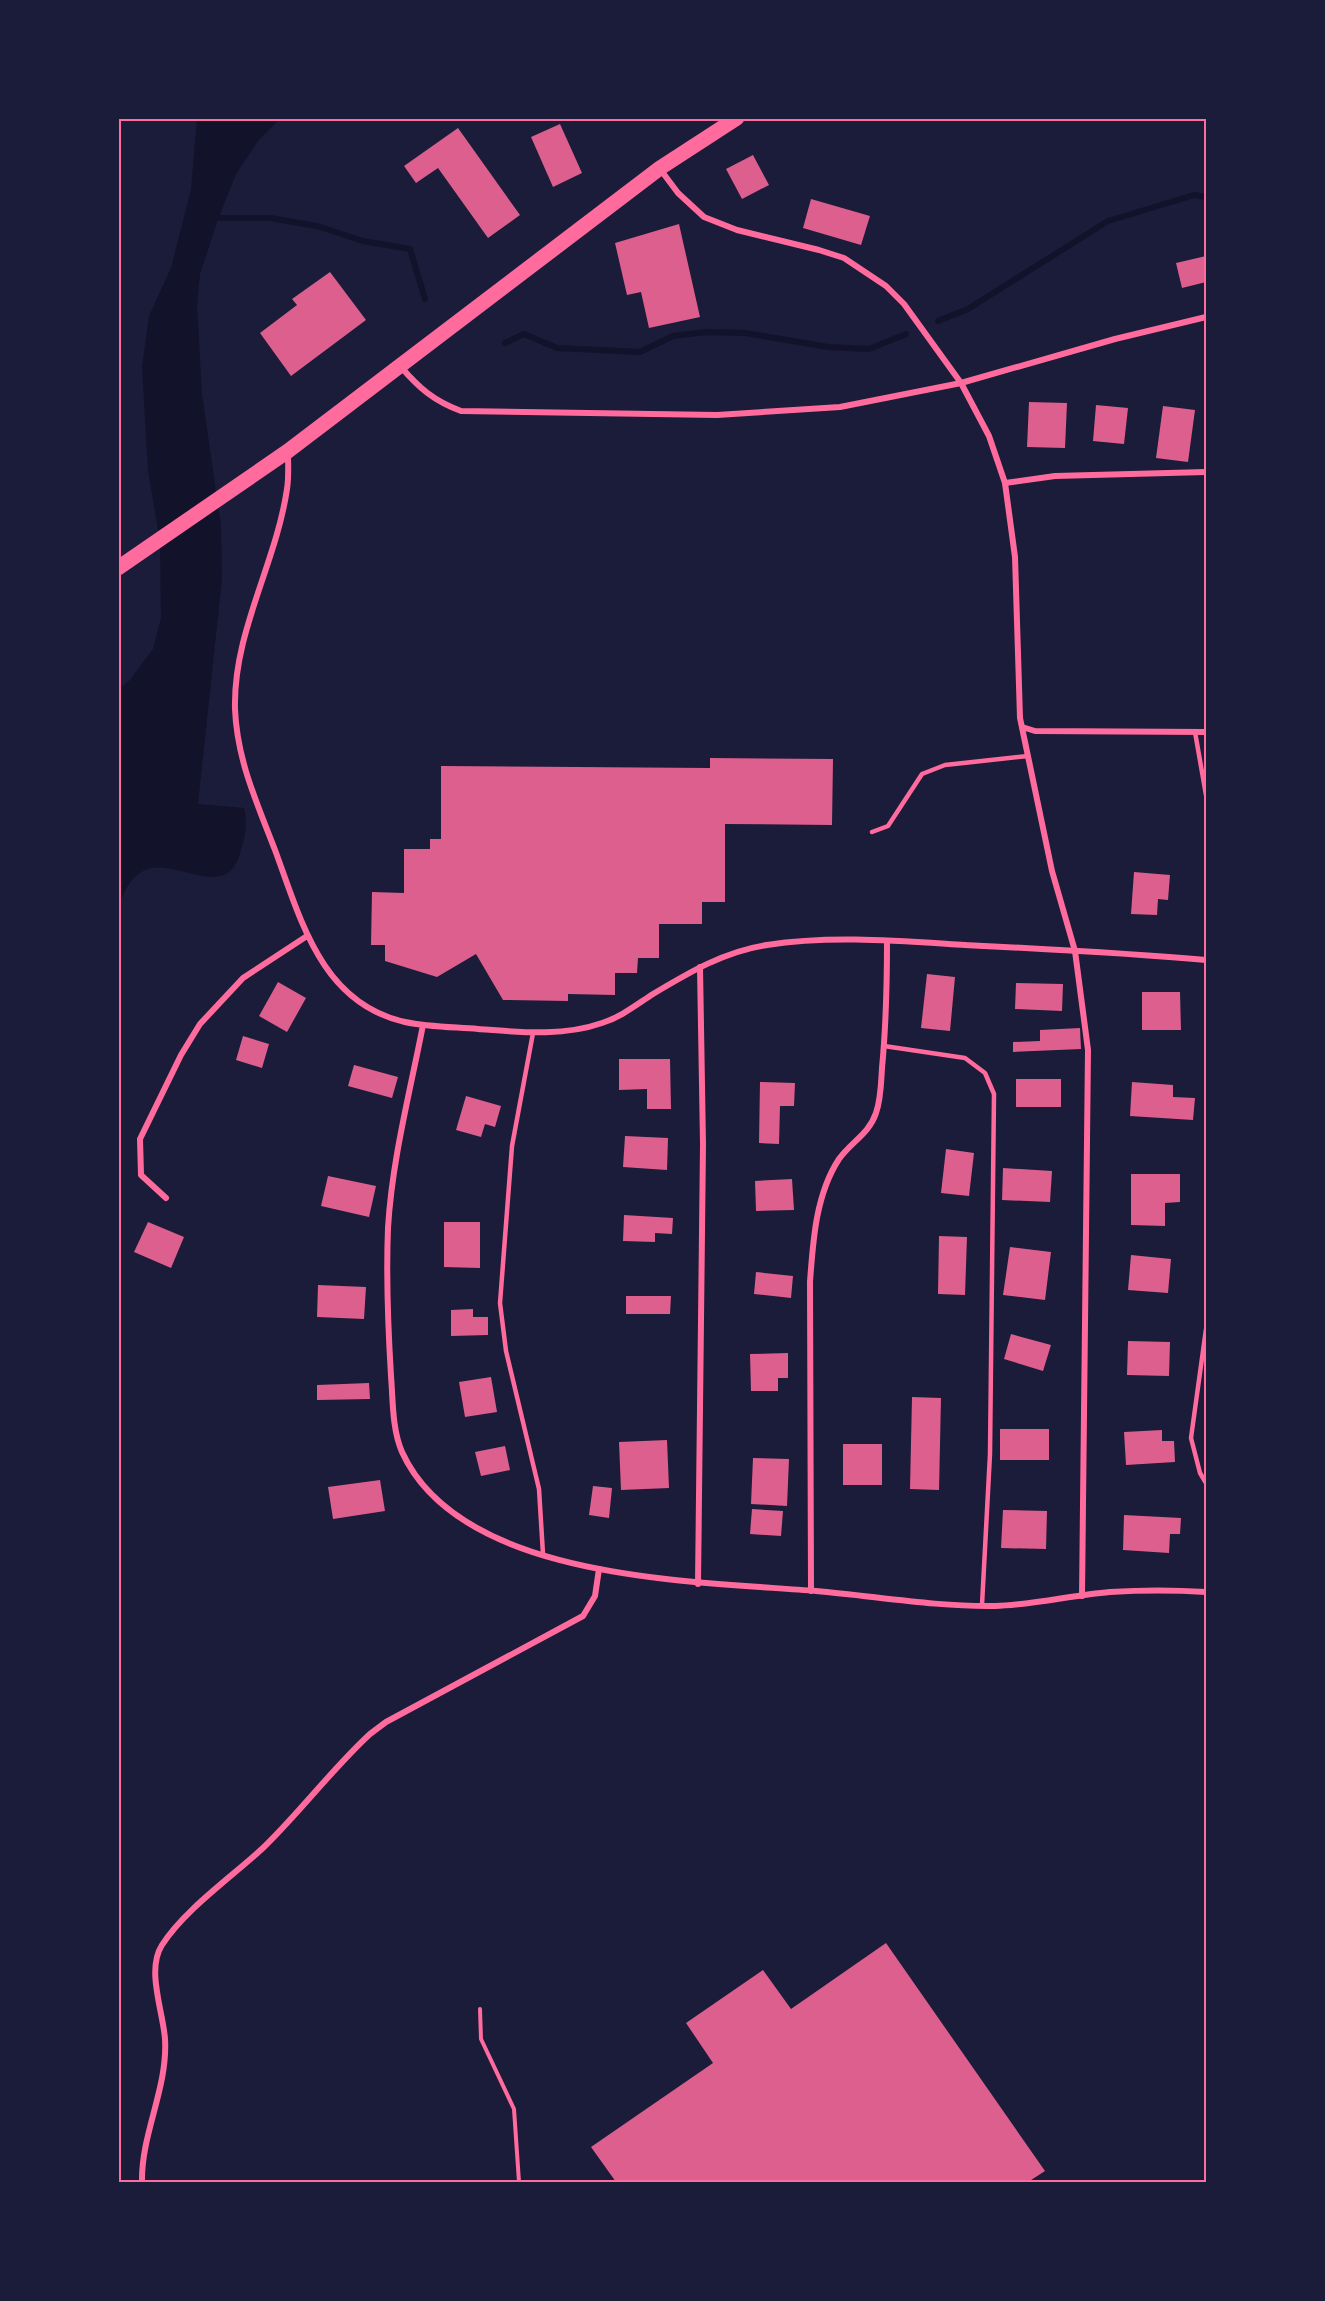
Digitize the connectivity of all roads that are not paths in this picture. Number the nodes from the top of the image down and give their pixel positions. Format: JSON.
{"nodes":[{"id":1,"x":736,"y":118,"type":"edge"},
{"id":2,"x":660,"y":168,"type":"junction"},
{"id":3,"x":1206,"y":317,"type":"edge"},
{"id":4,"x":399,"y":365,"type":"junction"},
{"id":5,"x":961,"y":383,"type":"junction"},
{"id":6,"x":288,"y":451,"type":"junction"},
{"id":7,"x":1206,"y":472,"type":"edge"},
{"id":8,"x":1005,"y":483,"type":"junction"},
{"id":9,"x":118,"y":568,"type":"edge"},
{"id":10,"x":1022,"y":727,"type":"junction"},
{"id":11,"x":1202,"y":732,"type":"edge"},
{"id":12,"x":1028,"y":756,"type":"junction"},
{"id":13,"x":1206,"y":795,"type":"edge"},
{"id":14,"x":872,"y":832,"type":"dead end"},
{"id":15,"x":307,"y":936,"type":"junction"},
{"id":16,"x":887,"y":941,"type":"junction"},
{"id":17,"x":1075,"y":951,"type":"junction"},
{"id":18,"x":1206,"y":960,"type":"edge"},
{"id":19,"x":700,"y":967,"type":"junction"},
{"id":20,"x":423,"y":1025,"type":"junction"},
{"id":21,"x":532,"y":1033,"type":"junction"},
{"id":22,"x":884,"y":1046,"type":"junction"},
{"id":23,"x":166,"y":1198,"type":"dead end"},
{"id":24,"x":1206,"y":1329,"type":"edge"},
{"id":25,"x":1206,"y":1483,"type":"edge"},
{"id":26,"x":543,"y":1554,"type":"junction"},
{"id":27,"x":599,"y":1569,"type":"junction"},
{"id":28,"x":698,"y":1584,"type":"junction"},
{"id":29,"x":811,"y":1591,"type":"junction"},
{"id":30,"x":1206,"y":1592,"type":"edge"},
{"id":31,"x":1082,"y":1596,"type":"junction"},
{"id":32,"x":982,"y":1605,"type":"junction"},
{"id":33,"x":142,"y":2182,"type":"edge"}],
"edges":[{"from":1,"to":2,"type":"main road"},
{"from":2,"to":4,"type":"main road"},
{"from":2,"to":5,"type":"street"},
{"from":3,"to":5,"type":"street"},
{"from":4,"to":5,"type":"street"},
{"from":4,"to":6,"type":"main road"},
{"from":5,"to":8,"type":"street"},
{"from":6,"to":9,"type":"main road"},
{"from":6,"to":15,"type":"street"},
{"from":7,"to":8,"type":"street"},
{"from":8,"to":10,"type":"street"},
{"from":10,"to":11,"type":"street"},
{"from":10,"to":12,"type":"street"},
{"from":11,"to":13,"type":"lane"},
{"from":12,"to":14,"type":"lane"},
{"from":12,"to":17,"type":"street"},
{"from":15,"to":20,"type":"street"},
{"from":15,"to":23,"type":"street"},
{"from":16,"to":17,"type":"street"},
{"from":16,"to":19,"type":"street"},
{"from":16,"to":22,"type":"street"},
{"from":17,"to":18,"type":"street"},
{"from":17,"to":31,"type":"street"},
{"from":19,"to":21,"type":"street"},
{"from":19,"to":28,"type":"street"},
{"from":20,"to":21,"type":"street"},
{"from":20,"to":26,"type":"street"},
{"from":21,"to":26,"type":"lane"},
{"from":22,"to":29,"type":"street"},
{"from":22,"to":32,"type":"lane"},
{"from":24,"to":25,"type":"lane"},
{"from":26,"to":27,"type":"street"},
{"from":27,"to":28,"type":"street"},
{"from":27,"to":33,"type":"street"},
{"from":28,"to":29,"type":"street"},
{"from":29,"to":32,"type":"street"},
{"from":30,"to":31,"type":"street"},
{"from":31,"to":32,"type":"street"}]}
